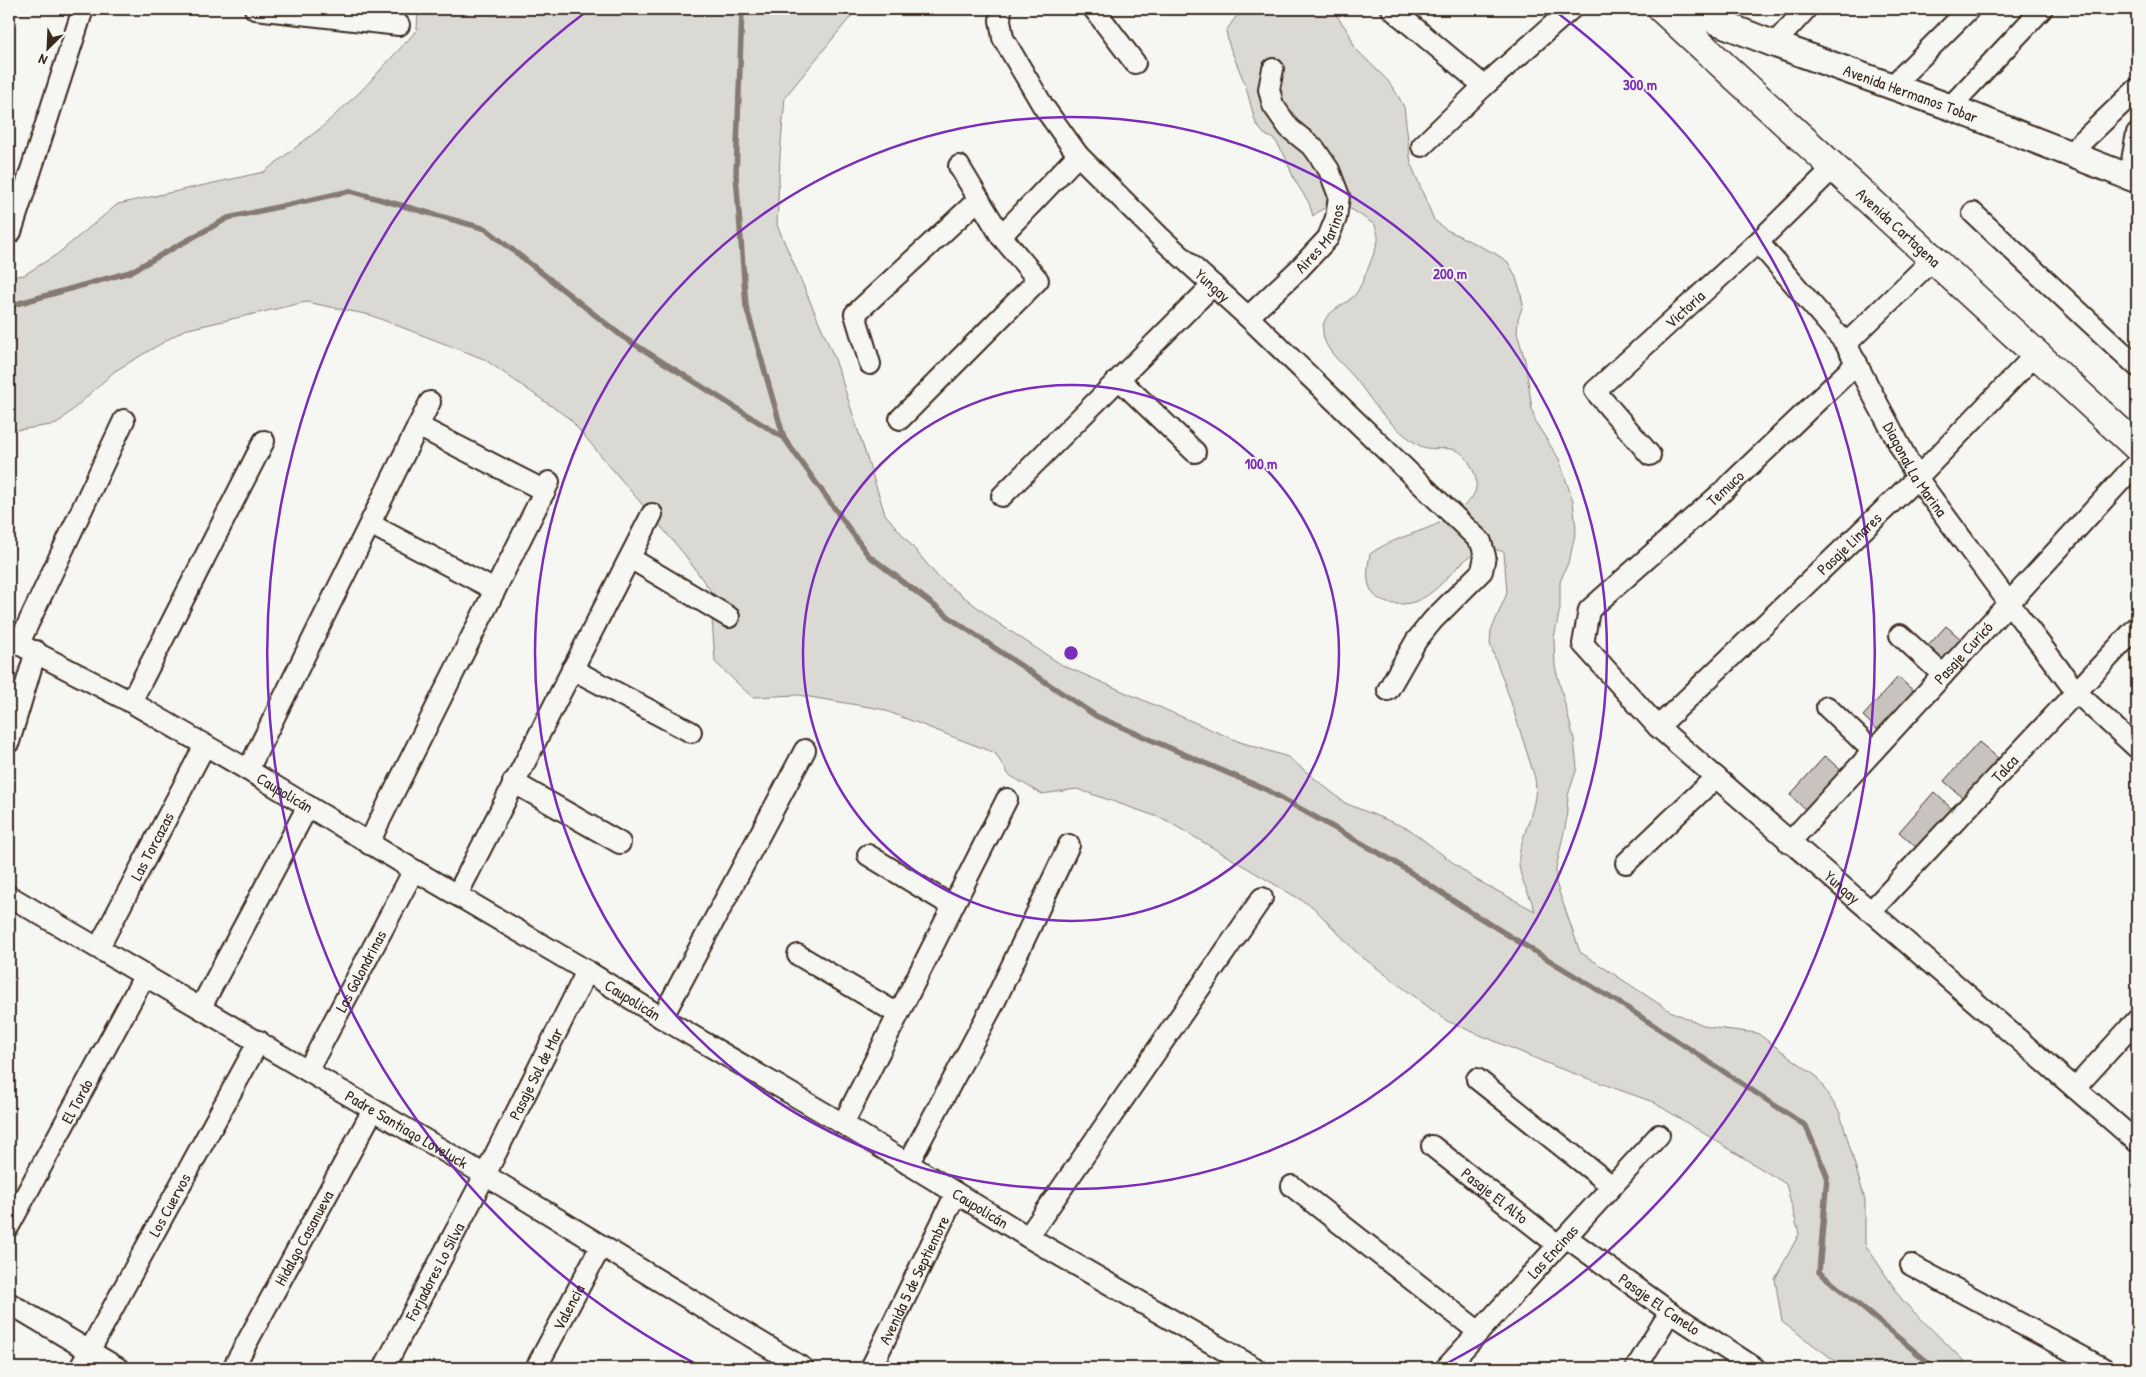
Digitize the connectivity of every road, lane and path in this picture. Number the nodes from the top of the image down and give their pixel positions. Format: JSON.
{"nodes":[{"id":1,"x":83,"y":9,"type":"edge"},
{"id":2,"x":255,"y":9,"type":"edge"},
{"id":3,"x":1002,"y":9,"type":"edge"},
{"id":4,"x":1094,"y":9,"type":"edge"},
{"id":5,"x":1392,"y":9,"type":"edge"},
{"id":6,"x":1571,"y":9,"type":"edge"},
{"id":7,"x":1662,"y":9,"type":"edge"},
{"id":8,"x":1684,"y":9,"type":"edge"},
{"id":9,"x":1806,"y":9,"type":"edge"},
{"id":10,"x":1969,"y":9,"type":"edge"},
{"id":11,"x":2042,"y":9,"type":"edge"},
{"id":12,"x":348,"y":14,"type":"edge"},
{"id":13,"x":399,"y":25,"type":"dead end"},
{"id":14,"x":1774,"y":44,"type":"junction"},
{"id":15,"x":1136,"y":63,"type":"dead end"},
{"id":16,"x":1273,"y":69,"type":"dead end"},
{"id":17,"x":1484,"y":86,"type":"junction"},
{"id":18,"x":1892,"y":86,"type":"junction"},
{"id":19,"x":2137,"y":89,"type":"edge"},
{"id":20,"x":1950,"y":107,"type":"junction"},
{"id":21,"x":2137,"y":133,"type":"edge"},
{"id":22,"x":1422,"y":146,"type":"dead end"},
{"id":23,"x":2070,"y":153,"type":"junction"},
{"id":24,"x":1078,"y":155,"type":"junction"},
{"id":25,"x":959,"y":166,"type":"dead end"},
{"id":26,"x":1834,"y":167,"type":"junction"},
{"id":27,"x":2133,"y":179,"type":"edge"},
{"id":28,"x":979,"y":199,"type":"junction"},
{"id":29,"x":1973,"y":212,"type":"dead end"},
{"id":30,"x":11,"y":232,"type":"dead end"},
{"id":31,"x":1001,"y":236,"type":"junction"},
{"id":32,"x":1758,"y":242,"type":"junction"},
{"id":33,"x":1933,"y":259,"type":"junction"},
{"id":34,"x":1213,"y":285,"type":"junction"},
{"id":35,"x":1248,"y":318,"type":"junction"},
{"id":36,"x":1846,"y":344,"type":"junction"},
{"id":37,"x":2036,"y":354,"type":"junction"},
{"id":38,"x":1857,"y":363,"type":"junction"},
{"id":39,"x":870,"y":364,"type":"dead end"},
{"id":40,"x":2137,"y":366,"type":"edge"},
{"id":41,"x":1120,"y":380,"type":"junction"},
{"id":42,"x":430,"y":402,"type":"dead end"},
{"id":43,"x":900,"y":419,"type":"dead end"},
{"id":44,"x":124,"y":420,"type":"dead end"},
{"id":45,"x":418,"y":426,"type":"junction"},
{"id":46,"x":264,"y":441,"type":"dead end"},
{"id":47,"x":2137,"y":447,"type":"edge"},
{"id":48,"x":1195,"y":452,"type":"dead end"},
{"id":49,"x":1650,"y":455,"type":"dead end"},
{"id":50,"x":2137,"y":463,"type":"edge"},
{"id":51,"x":1917,"y":478,"type":"junction"},
{"id":52,"x":1002,"y":496,"type":"dead end"},
{"id":53,"x":652,"y":514,"type":"dead end"},
{"id":54,"x":370,"y":524,"type":"junction"},
{"id":55,"x":630,"y":558,"type":"junction"},
{"id":56,"x":495,"y":590,"type":"junction"},
{"id":57,"x":2009,"y":604,"type":"junction"},
{"id":58,"x":1589,"y":610,"type":"joint"},
{"id":59,"x":729,"y":617,"type":"dead end"},
{"id":60,"x":2137,"y":627,"type":"edge"},
{"id":61,"x":1900,"y":636,"type":"dead end"},
{"id":62,"x":21,"y":644,"type":"edge"},
{"id":63,"x":572,"y":669,"type":"junction"},
{"id":64,"x":1943,"y":675,"type":"junction"},
{"id":65,"x":1388,"y":690,"type":"dead end"},
{"id":66,"x":2077,"y":693,"type":"junction"},
{"id":67,"x":132,"y":702,"type":"junction"},
{"id":68,"x":1827,"y":707,"type":"dead end"},
{"id":69,"x":1658,"y":727,"type":"junction"},
{"id":70,"x":691,"y":732,"type":"dead end"},
{"id":71,"x":9,"y":742,"type":"edge"},
{"id":72,"x":205,"y":745,"type":"junction"},
{"id":73,"x":2137,"y":748,"type":"edge"},
{"id":74,"x":805,"y":750,"type":"dead end"},
{"id":75,"x":1873,"y":751,"type":"junction"},
{"id":76,"x":248,"y":770,"type":"junction"},
{"id":77,"x":1716,"y":777,"type":"junction"},
{"id":78,"x":514,"y":782,"type":"junction"},
{"id":79,"x":1007,"y":799,"type":"dead end"},
{"id":80,"x":308,"y":806,"type":"junction"},
{"id":81,"x":620,"y":843,"type":"dead end"},
{"id":82,"x":1789,"y":843,"type":"junction"},
{"id":83,"x":369,"y":844,"type":"junction"},
{"id":84,"x":1069,"y":845,"type":"dead end"},
{"id":85,"x":868,"y":855,"type":"dead end"},
{"id":86,"x":1626,"y":863,"type":"dead end"},
{"id":87,"x":414,"y":870,"type":"junction"},
{"id":88,"x":457,"y":895,"type":"junction"},
{"id":89,"x":9,"y":896,"type":"edge"},
{"id":90,"x":1262,"y":898,"type":"dead end"},
{"id":91,"x":952,"y":906,"type":"junction"},
{"id":92,"x":1872,"y":910,"type":"junction"},
{"id":93,"x":99,"y":947,"type":"junction"},
{"id":94,"x":798,"y":955,"type":"dead end"},
{"id":95,"x":587,"y":971,"type":"junction"},
{"id":96,"x":145,"y":975,"type":"junction"},
{"id":97,"x":200,"y":1007,"type":"junction"},
{"id":98,"x":898,"y":1014,"type":"junction"},
{"id":99,"x":662,"y":1018,"type":"junction"},
{"id":100,"x":2137,"y":1020,"type":"edge"},
{"id":101,"x":259,"y":1041,"type":"junction"},
{"id":102,"x":308,"y":1070,"type":"junction"},
{"id":103,"x":1477,"y":1079,"type":"dead end"},
{"id":104,"x":2075,"y":1088,"type":"junction"},
{"id":105,"x":374,"y":1110,"type":"junction"},
{"id":106,"x":842,"y":1124,"type":"junction"},
{"id":107,"x":1659,"y":1135,"type":"dead end"},
{"id":108,"x":2137,"y":1142,"type":"edge"},
{"id":109,"x":1432,"y":1146,"type":"dead end"},
{"id":110,"x":908,"y":1164,"type":"junction"},
{"id":111,"x":485,"y":1175,"type":"junction"},
{"id":112,"x":1292,"y":1186,"type":"dead end"},
{"id":113,"x":1612,"y":1186,"type":"junction"},
{"id":114,"x":956,"y":1193,"type":"junction"},
{"id":115,"x":9,"y":1226,"type":"edge"},
{"id":116,"x":1028,"y":1237,"type":"junction"},
{"id":117,"x":1562,"y":1241,"type":"junction"},
{"id":118,"x":601,"y":1246,"type":"junction"},
{"id":119,"x":1911,"y":1265,"type":"dead end"},
{"id":120,"x":9,"y":1303,"type":"edge"},
{"id":121,"x":1670,"y":1312,"type":"junction"},
{"id":122,"x":1479,"y":1332,"type":"junction"},
{"id":123,"x":85,"y":1360,"type":"edge"},
{"id":124,"x":118,"y":1368,"type":"edge"},
{"id":125,"x":233,"y":1368,"type":"edge"},
{"id":126,"x":384,"y":1368,"type":"edge"},
{"id":127,"x":536,"y":1368,"type":"edge"},
{"id":128,"x":803,"y":1368,"type":"edge"},
{"id":129,"x":871,"y":1368,"type":"edge"},
{"id":130,"x":1255,"y":1368,"type":"edge"},
{"id":131,"x":1446,"y":1368,"type":"edge"},
{"id":132,"x":1636,"y":1368,"type":"edge"},
{"id":133,"x":1755,"y":1368,"type":"edge"},
{"id":134,"x":2103,"y":1368,"type":"edge"}],
"edges":[{"from":1,"to":30,"type":"street"},
{"from":2,"to":12,"type":"street"},
{"from":3,"to":24,"type":"street","name":"Yungay"},
{"from":4,"to":15,"type":"street"},
{"from":5,"to":17,"type":"street"},
{"from":6,"to":17,"type":"street"},
{"from":7,"to":26,"type":"main road","name":"Avenida Cartagena"},
{"from":8,"to":14,"type":"street","name":"Avenida Hermanos Tobar"},
{"from":9,"to":14,"type":"street"},
{"from":10,"to":18,"type":"street"},
{"from":11,"to":20,"type":"street"},
{"from":12,"to":13,"type":"street"},
{"from":14,"to":18,"type":"street","name":"Avenida Hermanos Tobar"},
{"from":16,"to":35,"type":"street","name":"Aires Marinos"},
{"from":17,"to":22,"type":"street"},
{"from":18,"to":20,"type":"street","name":"Avenida Hermanos Tobar"},
{"from":19,"to":23,"type":"street"},
{"from":20,"to":23,"type":"street","name":"Avenida Hermanos Tobar"},
{"from":21,"to":27,"type":"street"},
{"from":23,"to":27,"type":"street","name":"Avenida Hermanos Tobar"},
{"from":24,"to":31,"type":"street"},
{"from":24,"to":34,"type":"street","name":"Yungay"},
{"from":25,"to":28,"type":"street"},
{"from":26,"to":32,"type":"street","name":"Victoria"},
{"from":26,"to":33,"type":"main road","name":"Avenida Cartagena"},
{"from":28,"to":31,"type":"street"},
{"from":28,"to":39,"type":"street"},
{"from":29,"to":40,"type":"street"},
{"from":31,"to":43,"type":"street"},
{"from":32,"to":36,"type":"street","name":"Diagonal La Marina"},
{"from":32,"to":49,"type":"street","name":"Victoria"},
{"from":33,"to":36,"type":"street"},
{"from":33,"to":37,"type":"main road","name":"Avenida Cartagena"},
{"from":34,"to":35,"type":"street","name":"Yungay"},
{"from":34,"to":41,"type":"street"},
{"from":35,"to":65,"type":"street","name":"Yungay"},
{"from":36,"to":38,"type":"street","name":"Diagonal La Marina"},
{"from":37,"to":47,"type":"main road","name":"Avenida Cartagena"},
{"from":37,"to":51,"type":"street","name":"Pasaje Linares"},
{"from":38,"to":51,"type":"street","name":"Diagonal La Marina"},
{"from":38,"to":58,"type":"street","name":"Temuco"},
{"from":41,"to":48,"type":"street"},
{"from":41,"to":52,"type":"street"},
{"from":42,"to":45,"type":"street"},
{"from":44,"to":62,"type":"street"},
{"from":45,"to":54,"type":"street"},
{"from":45,"to":56,"type":"street"},
{"from":46,"to":67,"type":"street"},
{"from":50,"to":57,"type":"street","name":"Pasaje Curicó"},
{"from":51,"to":57,"type":"street","name":"Diagonal La Marina"},
{"from":51,"to":69,"type":"street","name":"Pasaje Linares"},
{"from":53,"to":55,"type":"street"},
{"from":54,"to":56,"type":"street"},
{"from":54,"to":76,"type":"street"},
{"from":55,"to":59,"type":"street"},
{"from":55,"to":63,"type":"street"},
{"from":56,"to":83,"type":"street"},
{"from":57,"to":64,"type":"street","name":"Pasaje Curicó"},
{"from":57,"to":66,"type":"street","name":"Diagonal La Marina"},
{"from":58,"to":69,"type":"street","name":"Yungay"},
{"from":60,"to":66,"type":"street","name":"Talca"},
{"from":61,"to":64,"type":"street"},
{"from":62,"to":67,"type":"street","name":"Caupolicán"},
{"from":62,"to":71,"type":"street"},
{"from":63,"to":70,"type":"street"},
{"from":63,"to":78,"type":"street"},
{"from":64,"to":75,"type":"street","name":"Pasaje Curicó"},
{"from":66,"to":73,"type":"street","name":"Diagonal La Marina"},
{"from":66,"to":92,"type":"street","name":"Talca"},
{"from":67,"to":72,"type":"street","name":"Caupolicán"},
{"from":68,"to":75,"type":"street"},
{"from":69,"to":77,"type":"street","name":"Yungay"},
{"from":72,"to":76,"type":"street","name":"Caupolicán"},
{"from":72,"to":93,"type":"street","name":"Las Torcazas"},
{"from":74,"to":99,"type":"street"},
{"from":75,"to":82,"type":"street","name":"Pasaje Curicó"},
{"from":76,"to":80,"type":"street","name":"Caupolicán"},
{"from":77,"to":82,"type":"street","name":"Yungay"},
{"from":77,"to":86,"type":"street"},
{"from":78,"to":81,"type":"street"},
{"from":78,"to":88,"type":"street"},
{"from":79,"to":91,"type":"street"},
{"from":80,"to":83,"type":"street","name":"Caupolicán"},
{"from":80,"to":97,"type":"street"},
{"from":82,"to":92,"type":"street","name":"Yungay"},
{"from":83,"to":87,"type":"street","name":"Caupolicán"},
{"from":84,"to":110,"type":"street"},
{"from":85,"to":91,"type":"street"},
{"from":87,"to":88,"type":"street","name":"Caupolicán"},
{"from":87,"to":102,"type":"street","name":"Las Golondrinas"},
{"from":88,"to":95,"type":"street","name":"Caupolicán"},
{"from":89,"to":93,"type":"street","name":"Padre Santiago Loveluck"},
{"from":90,"to":116,"type":"street"},
{"from":91,"to":98,"type":"street"},
{"from":92,"to":104,"type":"street","name":"Yungay"},
{"from":93,"to":96,"type":"street","name":"Padre Santiago Loveluck"},
{"from":94,"to":98,"type":"street"},
{"from":95,"to":99,"type":"street","name":"Caupolicán"},
{"from":95,"to":111,"type":"street","name":"Pasaje Sol de Mar"},
{"from":96,"to":97,"type":"street","name":"Padre Santiago Loveluck"},
{"from":96,"to":115,"type":"street","name":"El Tordo"},
{"from":97,"to":101,"type":"street","name":"Padre Santiago Loveluck"},
{"from":98,"to":106,"type":"street"},
{"from":99,"to":106,"type":"street","name":"Caupolicán"},
{"from":100,"to":104,"type":"street"},
{"from":101,"to":102,"type":"street","name":"Padre Santiago Loveluck"},
{"from":101,"to":123,"type":"street","name":"Los Cuervos"},
{"from":102,"to":105,"type":"street","name":"Padre Santiago Loveluck"},
{"from":103,"to":113,"type":"street"},
{"from":104,"to":108,"type":"street","name":"Yungay"},
{"from":105,"to":111,"type":"street","name":"Padre Santiago Loveluck"},
{"from":105,"to":125,"type":"street","name":"Hidalgo Casanueva"},
{"from":106,"to":110,"type":"street","name":"Caupolicán"},
{"from":107,"to":113,"type":"street","name":"Las Encinas"},
{"from":109,"to":117,"type":"street","name":"Pasaje El Alto"},
{"from":110,"to":114,"type":"street","name":"Caupolicán"},
{"from":111,"to":118,"type":"street","name":"Padre Santiago Loveluck"},
{"from":111,"to":126,"type":"street","name":"Forjadores Lo Silva"},
{"from":112,"to":122,"type":"street"},
{"from":113,"to":117,"type":"street","name":"Las Encinas"},
{"from":114,"to":116,"type":"street","name":"Caupolicán"},
{"from":114,"to":129,"type":"street","name":"Avenida 5 de Septiembre"},
{"from":116,"to":130,"type":"street","name":"Caupolicán"},
{"from":117,"to":121,"type":"street","name":"Pasaje El Canelo"},
{"from":117,"to":122,"type":"street","name":"Las Encinas"},
{"from":118,"to":127,"type":"street","name":"Valencia"},
{"from":118,"to":128,"type":"street","name":"Padre Santiago Loveluck"},
{"from":119,"to":134,"type":"street"},
{"from":120,"to":123,"type":"street"},
{"from":121,"to":132,"type":"street"},
{"from":121,"to":133,"type":"street","name":"Pasaje El Canelo"},
{"from":122,"to":131,"type":"street","name":"Las Encinas"},
{"from":123,"to":124,"type":"street"}]}
